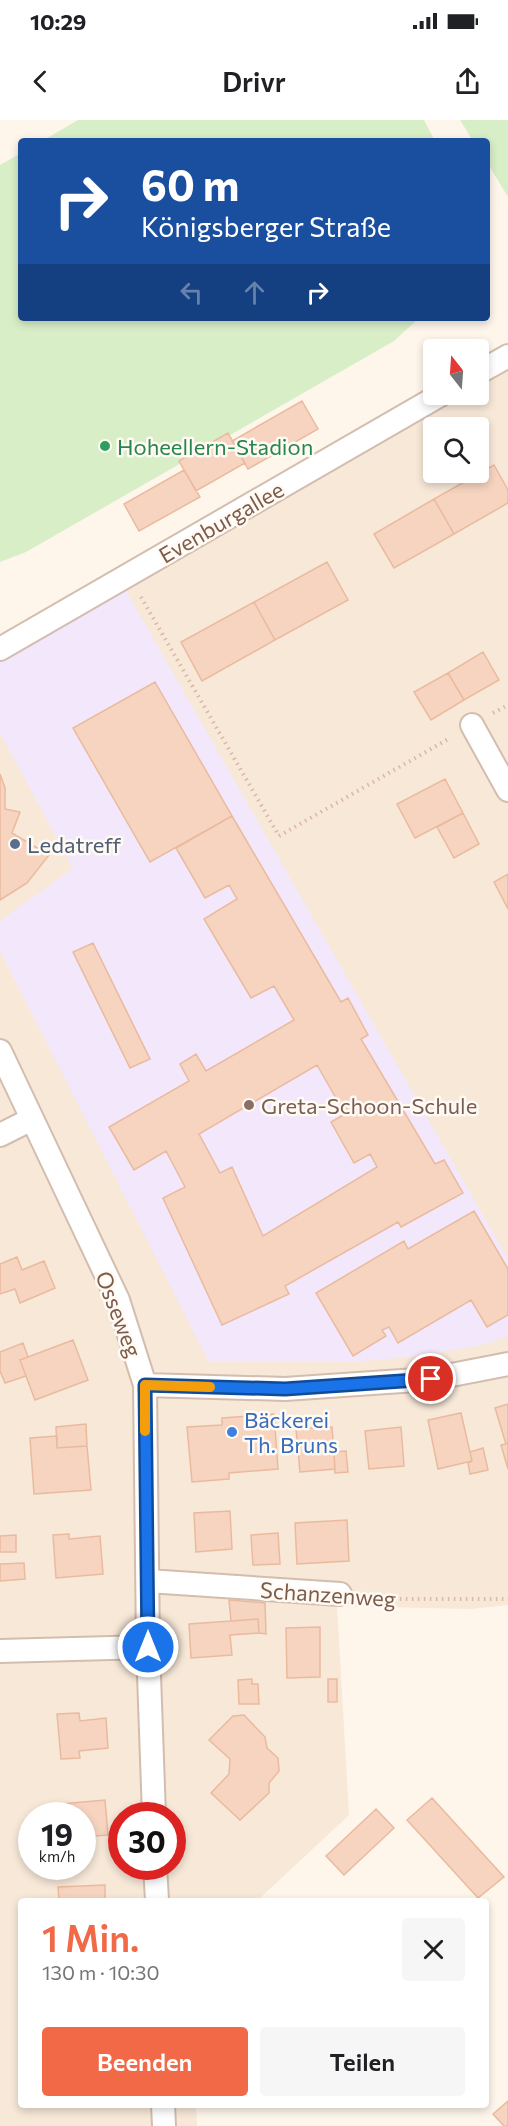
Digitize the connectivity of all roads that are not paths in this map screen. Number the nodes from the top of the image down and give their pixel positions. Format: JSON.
{"nodes":[{"id":1,"x":508,"y":356,"type":"edge"},
{"id":2,"x":489,"y":367,"type":"edge"},
{"id":3,"x":423,"y":405,"type":"edge"},
{"id":4,"x":0,"y":649,"type":"edge"},
{"id":5,"x":472,"y":725,"type":"road end"},
{"id":6,"x":508,"y":790,"type":"edge"},
{"id":7,"x":0,"y":1051,"type":"edge"},
{"id":8,"x":32,"y":1119,"type":"junction"},
{"id":9,"x":0,"y":1135,"type":"edge"},
{"id":10,"x":508,"y":1364,"type":"edge"},
{"id":11,"x":145,"y":1385,"type":"junction"},
{"id":12,"x":148,"y":1581,"type":"junction"},
{"id":13,"x":340,"y":1594,"type":"road end"},
{"id":14,"x":148,"y":1647,"type":"junction"},
{"id":15,"x":0,"y":1651,"type":"edge"},
{"id":16,"x":154,"y":1802,"type":"edge"},
{"id":17,"x":156,"y":1880,"type":"edge"},
{"id":18,"x":157,"y":1898,"type":"edge"},
{"id":19,"x":164,"y":2108,"type":"edge"},
{"id":20,"x":164,"y":2126,"type":"edge"}],
"edges":[{"from":1,"to":2,"type":"street"},
{"from":3,"to":4,"type":"street","name":"Evenburgallee"},
{"from":5,"to":6,"type":"street"},
{"from":7,"to":8,"type":"street","name":"Osseweg"},
{"from":8,"to":9,"type":"street"},
{"from":8,"to":11,"type":"street","name":"Osseweg"},
{"from":10,"to":11,"type":"street"},
{"from":11,"to":12,"type":"street","name":"Osseweg"},
{"from":12,"to":13,"type":"street","name":"Schanzenweg"},
{"from":12,"to":14,"type":"street","name":"Osseweg"},
{"from":14,"to":15,"type":"street"},
{"from":14,"to":16,"type":"street","name":"Osseweg"},
{"from":17,"to":18,"type":"street"},
{"from":19,"to":20,"type":"street"}]}
